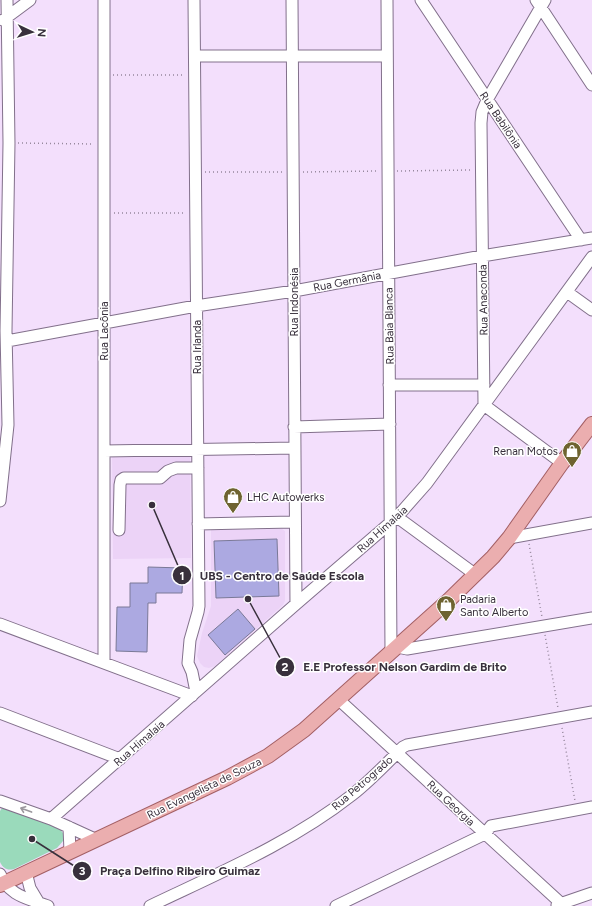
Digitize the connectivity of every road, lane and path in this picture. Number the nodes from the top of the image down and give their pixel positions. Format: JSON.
{"nodes":[{"id":1,"x":7,"y":0,"type":"edge"},
{"id":2,"x":30,"y":0,"type":"edge"},
{"id":3,"x":104,"y":0,"type":"edge"},
{"id":4,"x":194,"y":0,"type":"edge"},
{"id":5,"x":292,"y":0,"type":"edge"},
{"id":6,"x":387,"y":0,"type":"edge"},
{"id":7,"x":421,"y":0,"type":"edge"},
{"id":8,"x":540,"y":2,"type":"edge"},
{"id":9,"x":4,"y":20,"type":"edge"},
{"id":10,"x":195,"y":56,"type":"junction"},
{"id":11,"x":292,"y":56,"type":"junction"},
{"id":12,"x":387,"y":56,"type":"junction"},
{"id":13,"x":104,"y":75,"type":"junction"},
{"id":14,"x":195,"y":75,"type":"junction"},
{"id":15,"x":592,"y":85,"type":"edge"},
{"id":16,"x":487,"y":100,"type":"junction"},
{"id":17,"x":4,"y":123,"type":"edge"},
{"id":18,"x":9,"y":143,"type":"junction"},
{"id":19,"x":104,"y":144,"type":"junction"},
{"id":20,"x":481,"y":170,"type":"junction"},
{"id":21,"x":388,"y":171,"type":"junction"},
{"id":22,"x":293,"y":172,"type":"junction"},
{"id":23,"x":196,"y":173,"type":"junction"},
{"id":24,"x":196,"y":212,"type":"junction"},
{"id":25,"x":104,"y":213,"type":"junction"},
{"id":26,"x":592,"y":238,"type":"edge"},
{"id":27,"x":580,"y":240,"type":"junction"},
{"id":28,"x":482,"y":256,"type":"junction"},
{"id":29,"x":592,"y":257,"type":"edge"},
{"id":30,"x":388,"y":273,"type":"junction"},
{"id":31,"x":294,"y":291,"type":"junction"},
{"id":32,"x":567,"y":292,"type":"junction"},
{"id":33,"x":196,"y":306,"type":"junction"},
{"id":34,"x":592,"y":310,"type":"edge"},
{"id":35,"x":104,"y":323,"type":"junction"},
{"id":36,"x":4,"y":332,"type":"edge"},
{"id":37,"x":389,"y":385,"type":"junction"},
{"id":38,"x":484,"y":386,"type":"junction"},
{"id":39,"x":484,"y":406,"type":"junction"},
{"id":40,"x":390,"y":424,"type":"junction"},
{"id":41,"x":294,"y":427,"type":"junction"},
{"id":42,"x":591,"y":427,"type":"edge"},
{"id":43,"x":294,"y":448,"type":"junction"},
{"id":44,"x":198,"y":449,"type":"junction"},
{"id":45,"x":104,"y":451,"type":"junction"},
{"id":46,"x":2,"y":458,"type":"edge"},
{"id":47,"x":562,"y":462,"type":"junction"},
{"id":48,"x":198,"y":468,"type":"junction"},
{"id":49,"x":0,"y":501,"type":"edge"},
{"id":50,"x":394,"y":520,"type":"junction"},
{"id":51,"x":295,"y":522,"type":"junction"},
{"id":52,"x":592,"y":523,"type":"edge"},
{"id":53,"x":198,"y":524,"type":"junction"},
{"id":54,"x":120,"y":530,"type":"dead end"},
{"id":55,"x":527,"y":535,"type":"junction"},
{"id":56,"x":509,"y":538,"type":"junction"},
{"id":57,"x":476,"y":575,"type":"junction"},
{"id":58,"x":296,"y":604,"type":"junction"},
{"id":59,"x":592,"y":618,"type":"edge"},
{"id":60,"x":0,"y":624,"type":"edge"},
{"id":61,"x":543,"y":626,"type":"junction"},
{"id":62,"x":394,"y":650,"type":"junction"},
{"id":63,"x":104,"y":662,"type":"junction"},
{"id":64,"x":194,"y":694,"type":"junction"},
{"id":65,"x":338,"y":699,"type":"junction"},
{"id":66,"x":0,"y":712,"type":"edge"},
{"id":67,"x":592,"y":712,"type":"edge"},
{"id":68,"x":560,"y":718,"type":"junction"},
{"id":69,"x":397,"y":753,"type":"junction"},
{"id":70,"x":120,"y":759,"type":"junction"},
{"id":71,"x":0,"y":801,"type":"edge"},
{"id":72,"x":592,"y":807,"type":"edge"},
{"id":73,"x":576,"y":810,"type":"junction"},
{"id":74,"x":51,"y":819,"type":"junction"},
{"id":75,"x":68,"y":827,"type":"junction"},
{"id":76,"x":485,"y":834,"type":"junction"},
{"id":77,"x":96,"y":840,"type":"junction"},
{"id":78,"x":70,"y":852,"type":"junction"},
{"id":79,"x":26,"y":872,"type":"junction"},
{"id":80,"x":1,"y":881,"type":"edge"},
{"id":81,"x":592,"y":894,"type":"edge"},
{"id":82,"x":43,"y":904,"type":"edge"},
{"id":83,"x":560,"y":905,"type":"edge"},
{"id":84,"x":150,"y":906,"type":"edge"},
{"id":85,"x":336,"y":906,"type":"edge"}],
"edges":[{"from":1,"to":9,"type":"street"},
{"from":2,"to":9,"type":"street"},
{"from":3,"to":13,"type":"street","name":"Rua Lacônia"},
{"from":4,"to":10,"type":"street","name":"Rua Irlanda"},
{"from":5,"to":11,"type":"street","name":"Rua Indonésia"},
{"from":6,"to":12,"type":"street","name":"Rua Baia Blanca"},
{"from":7,"to":16,"type":"street","name":"Rua Babilônia"},
{"from":8,"to":15,"type":"street"},
{"from":8,"to":16,"type":"street","name":"Rua Anaconda"},
{"from":9,"to":17,"type":"street"},
{"from":10,"to":11,"type":"street"},
{"from":10,"to":14,"type":"street","name":"Rua Irlanda"},
{"from":11,"to":12,"type":"street"},
{"from":11,"to":22,"type":"street","name":"Rua Indonésia"},
{"from":12,"to":21,"type":"street","name":"Rua Baia Blanca"},
{"from":13,"to":14,"type":"path"},
{"from":13,"to":19,"type":"street","name":"Rua Lacônia"},
{"from":14,"to":23,"type":"street","name":"Rua Irlanda"},
{"from":16,"to":20,"type":"street","name":"Rua Anaconda"},
{"from":16,"to":27,"type":"street","name":"Rua Babilônia"},
{"from":17,"to":18,"type":"street"},
{"from":18,"to":19,"type":"path"},
{"from":18,"to":36,"type":"street"},
{"from":19,"to":25,"type":"street","name":"Rua Lacônia"},
{"from":20,"to":21,"type":"path"},
{"from":20,"to":28,"type":"street","name":"Rua Anaconda"},
{"from":21,"to":22,"type":"path"},
{"from":21,"to":30,"type":"street","name":"Rua Baia Blanca"},
{"from":22,"to":23,"type":"path"},
{"from":22,"to":31,"type":"street","name":"Rua Indonésia"},
{"from":23,"to":24,"type":"street","name":"Rua Irlanda"},
{"from":24,"to":25,"type":"path"},
{"from":24,"to":33,"type":"street","name":"Rua Irlanda"},
{"from":25,"to":35,"type":"street","name":"Rua Lacônia"},
{"from":26,"to":27,"type":"street","name":"Rua Germânia"},
{"from":27,"to":28,"type":"street","name":"Rua Germânia"},
{"from":28,"to":30,"type":"street","name":"Rua Germânia"},
{"from":28,"to":38,"type":"street","name":"Rua Anaconda"},
{"from":29,"to":32,"type":"street","name":"Rua Himalaia"},
{"from":30,"to":31,"type":"street","name":"Rua Germânia"},
{"from":30,"to":37,"type":"street","name":"Rua Baia Blanca"},
{"from":31,"to":33,"type":"street","name":"Rua Germânia"},
{"from":31,"to":41,"type":"street","name":"Rua Indonésia"},
{"from":32,"to":34,"type":"street"},
{"from":32,"to":39,"type":"street","name":"Rua Himalaia"},
{"from":33,"to":35,"type":"street","name":"Rua Germânia"},
{"from":33,"to":44,"type":"street","name":"Rua Irlanda"},
{"from":35,"to":36,"type":"street","name":"Rua Germânia"},
{"from":35,"to":45,"type":"street","name":"Rua Lacônia"},
{"from":36,"to":46,"type":"street"},
{"from":37,"to":38,"type":"street"},
{"from":37,"to":40,"type":"street","name":"Rua Baia Blanca"},
{"from":38,"to":39,"type":"street","name":"Rua Anaconda"},
{"from":39,"to":47,"type":"street"},
{"from":39,"to":50,"type":"street","name":"Rua Himalaia"},
{"from":40,"to":41,"type":"street"},
{"from":40,"to":50,"type":"street","name":"Rua Baia Blanca"},
{"from":41,"to":43,"type":"street","name":"Rua Indonésia"},
{"from":42,"to":47,"type":"main road","name":"Rua Evangelista de Souza"},
{"from":43,"to":44,"type":"street"},
{"from":43,"to":51,"type":"street","name":"Rua Indonésia"},
{"from":44,"to":45,"type":"street"},
{"from":44,"to":48,"type":"street","name":"Rua Irlanda"},
{"from":45,"to":63,"type":"street","name":"Rua Lacônia"},
{"from":46,"to":49,"type":"street"},
{"from":47,"to":56,"type":"main road","name":"Rua Evangelista de Souza"},
{"from":48,"to":53,"type":"street","name":"Rua Irlanda"},
{"from":48,"to":54,"type":"street"},
{"from":50,"to":57,"type":"street"},
{"from":50,"to":58,"type":"street","name":"Rua Himalaia"},
{"from":50,"to":62,"type":"street","name":"Rua Baia Blanca"},
{"from":51,"to":53,"type":"street"},
{"from":51,"to":58,"type":"street","name":"Rua Indonésia"},
{"from":52,"to":55,"type":"street"},
{"from":53,"to":64,"type":"street","name":"Rua Irlanda"},
{"from":55,"to":56,"type":"street"},
{"from":55,"to":61,"type":"path"},
{"from":56,"to":57,"type":"main road","name":"Rua Evangelista de Souza"},
{"from":57,"to":62,"type":"main road","name":"Rua Evangelista de Souza"},
{"from":58,"to":64,"type":"street","name":"Rua Himalaia"},
{"from":59,"to":61,"type":"street"},
{"from":60,"to":63,"type":"street"},
{"from":61,"to":62,"type":"street"},
{"from":61,"to":68,"type":"path"},
{"from":62,"to":65,"type":"main road","name":"Rua Evangelista de Souza"},
{"from":63,"to":64,"type":"street"},
{"from":64,"to":70,"type":"street","name":"Rua Himalaia"},
{"from":65,"to":69,"type":"street","name":"Rua Georgia"},
{"from":65,"to":77,"type":"main road","name":"Rua Evangelista de Souza"},
{"from":66,"to":70,"type":"street"},
{"from":67,"to":68,"type":"street","name":"Rua Petrogrado"},
{"from":68,"to":69,"type":"street","name":"Rua Petrogrado"},
{"from":68,"to":73,"type":"path"},
{"from":69,"to":76,"type":"street","name":"Rua Georgia"},
{"from":69,"to":84,"type":"street","name":"Rua Petrogrado"},
{"from":70,"to":74,"type":"street","name":"Rua Himalaia"},
{"from":74,"to":71,"type":"street","one_way":true},
{"from":72,"to":73,"type":"street"},
{"from":73,"to":76,"type":"street"},
{"from":74,"to":75,"type":"street"},
{"from":75,"to":77,"type":"street"},
{"from":75,"to":78,"type":"street"},
{"from":76,"to":83,"type":"street","name":"Rua Georgia"},
{"from":76,"to":85,"type":"street"},
{"from":77,"to":78,"type":"main road","name":"Rua Evangelista de Souza"},
{"from":78,"to":79,"type":"main road","name":"Rua Evangelista de Souza"},
{"from":79,"to":80,"type":"main road","name":"Rua Evangelista de Souza"},
{"from":79,"to":82,"type":"street"},
{"from":80,"to":82,"type":"street"},
{"from":81,"to":83,"type":"street"}]}
